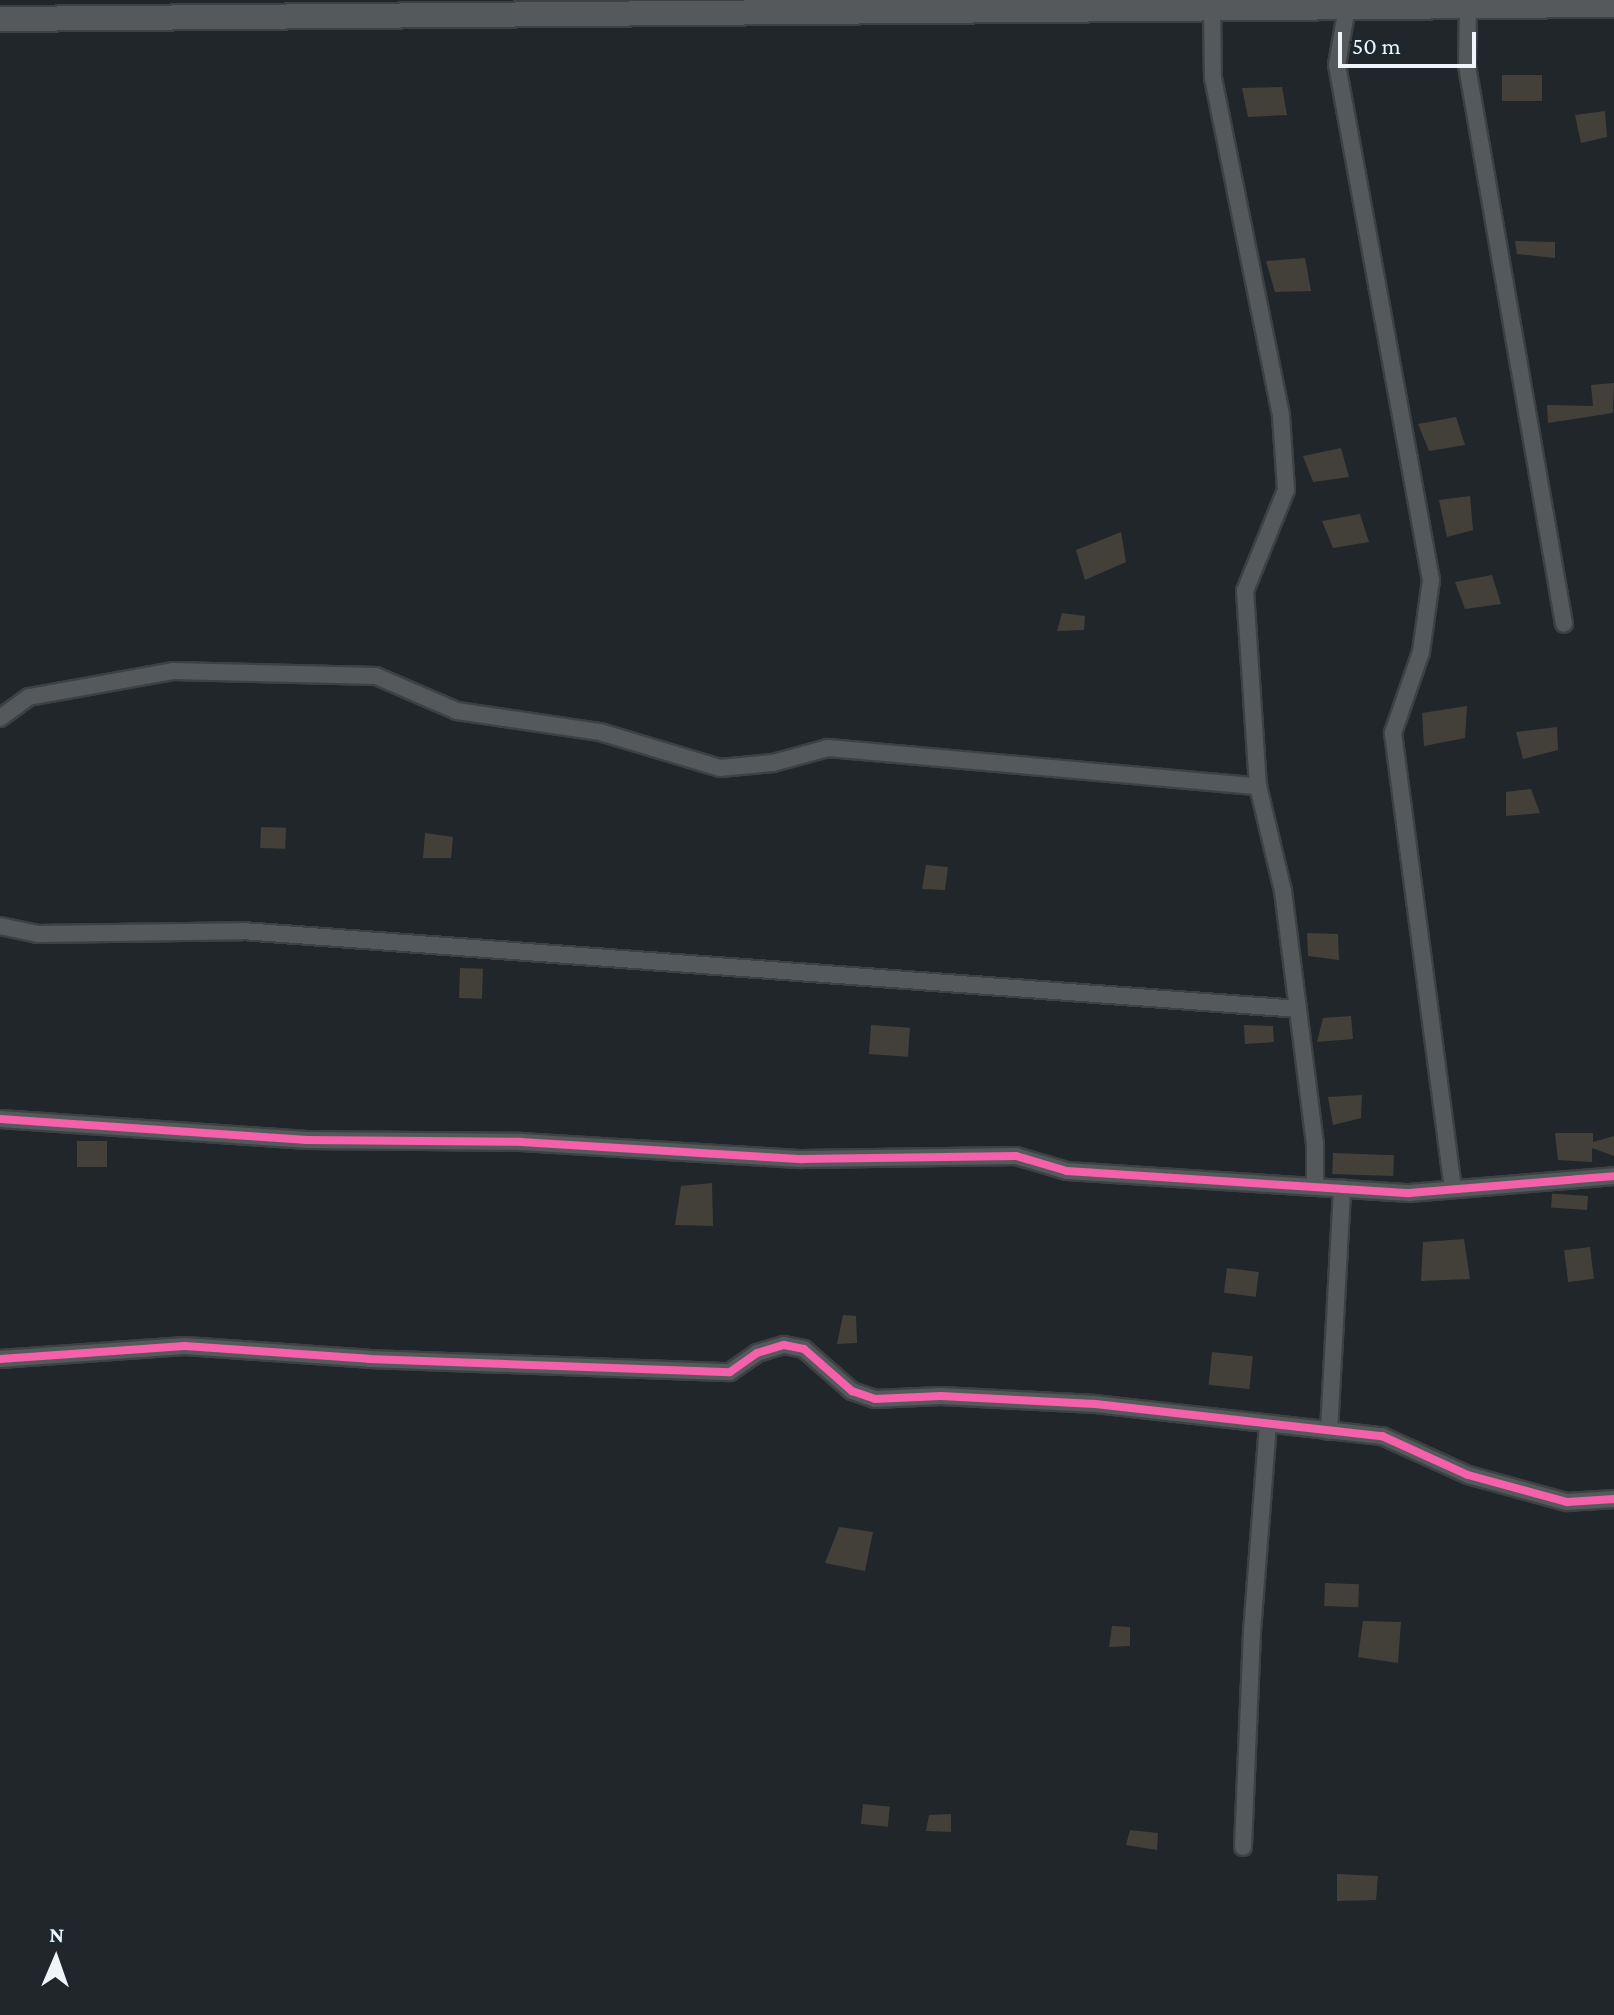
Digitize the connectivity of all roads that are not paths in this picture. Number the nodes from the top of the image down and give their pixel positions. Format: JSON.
{"nodes":[{"id":1,"x":1614,"y":5,"type":"edge"},
{"id":2,"x":1468,"y":6,"type":"junction"},
{"id":3,"x":1347,"y":7,"type":"junction"},
{"id":4,"x":1212,"y":8,"type":"junction"},
{"id":5,"x":0,"y":19,"type":"edge"},
{"id":6,"x":1564,"y":624,"type":"dead end"},
{"id":7,"x":29,"y":697,"type":"junction"},
{"id":8,"x":0,"y":702,"type":"edge"},
{"id":9,"x":0,"y":718,"type":"edge"},
{"id":10,"x":1258,"y":786,"type":"junction"},
{"id":11,"x":0,"y":926,"type":"edge"},
{"id":12,"x":1298,"y":1009,"type":"junction"},
{"id":13,"x":0,"y":1119,"type":"edge"},
{"id":14,"x":1614,"y":1176,"type":"edge"},
{"id":15,"x":1315,"y":1186,"type":"junction"},
{"id":16,"x":1342,"y":1188,"type":"junction"},
{"id":17,"x":1453,"y":1188,"type":"junction"},
{"id":18,"x":0,"y":1359,"type":"edge"},
{"id":19,"x":1268,"y":1425,"type":"junction"},
{"id":20,"x":1329,"y":1431,"type":"junction"},
{"id":21,"x":1614,"y":1499,"type":"edge"},
{"id":22,"x":1243,"y":1847,"type":"dead end"}],
"edges":[{"from":1,"to":2,"type":"street"},
{"from":2,"to":3,"type":"street"},
{"from":2,"to":6,"type":"street"},
{"from":3,"to":4,"type":"street"},
{"from":3,"to":17,"type":"street"},
{"from":4,"to":5,"type":"street"},
{"from":4,"to":10,"type":"street"},
{"from":7,"to":8,"type":"street"},
{"from":7,"to":9,"type":"street"},
{"from":7,"to":10,"type":"street"},
{"from":10,"to":12,"type":"street"},
{"from":11,"to":12,"type":"street"},
{"from":12,"to":15,"type":"street"},
{"from":13,"to":15,"type":"street"},
{"from":14,"to":17,"type":"street"},
{"from":15,"to":16,"type":"street"},
{"from":16,"to":17,"type":"street"},
{"from":16,"to":20,"type":"street"},
{"from":18,"to":19,"type":"street"},
{"from":19,"to":20,"type":"street"},
{"from":19,"to":22,"type":"street"},
{"from":20,"to":21,"type":"street"}]}
